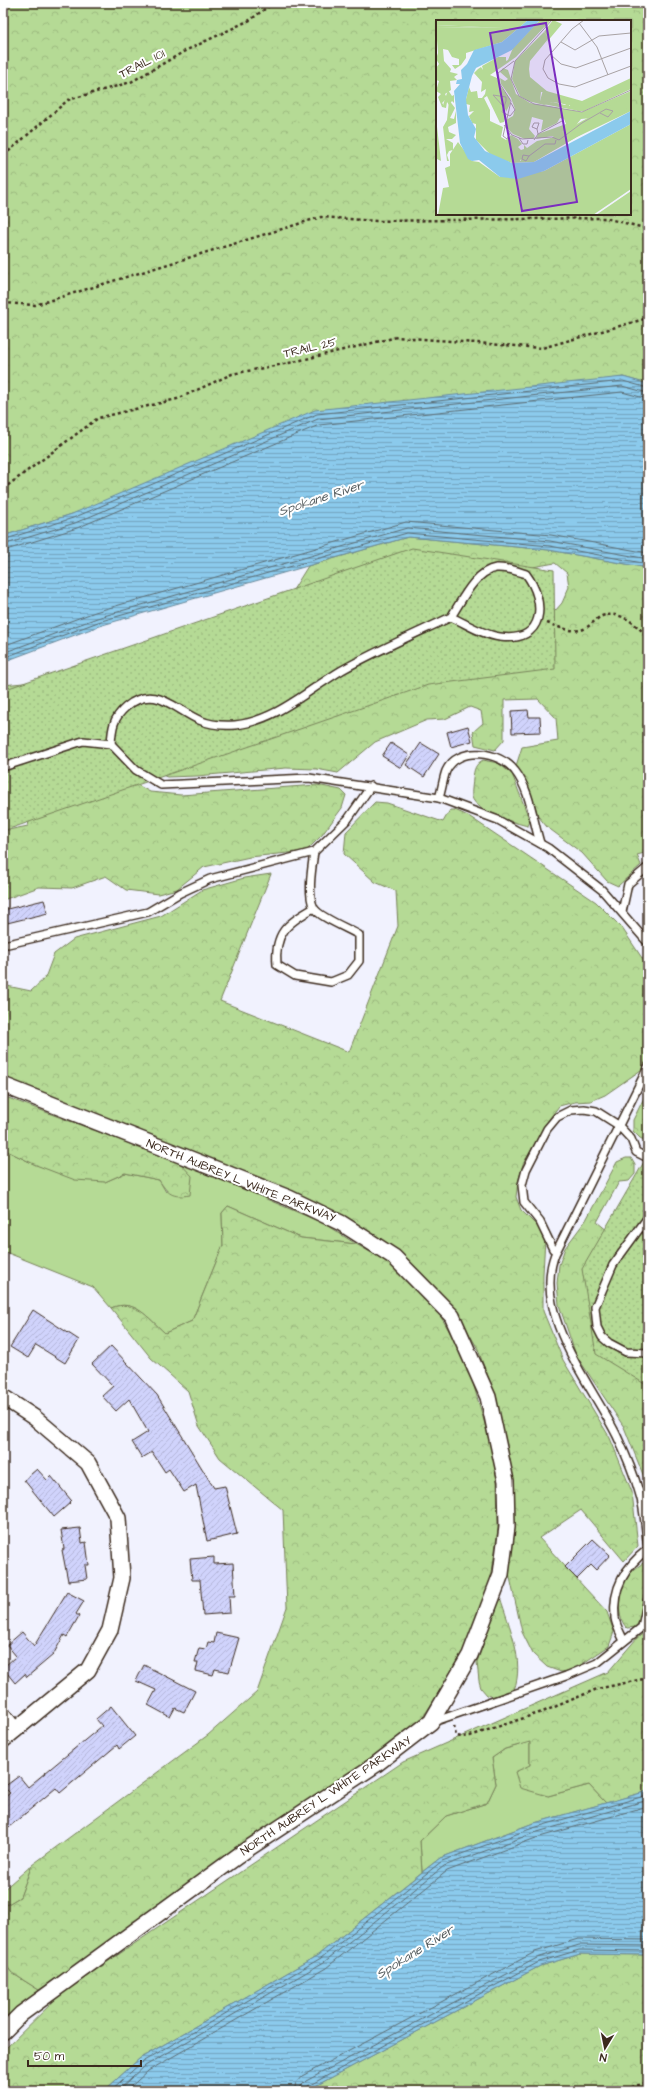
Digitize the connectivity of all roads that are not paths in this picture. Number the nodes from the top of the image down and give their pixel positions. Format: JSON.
{"nodes":[{"id":1,"x":451,"y":617,"type":"junction"},
{"id":2,"x":111,"y":744,"type":"junction"},
{"id":3,"x":3,"y":767,"type":"edge"},
{"id":4,"x":371,"y":786,"type":"junction"},
{"id":5,"x":439,"y":798,"type":"junction"},
{"id":6,"x":540,"y":843,"type":"junction"},
{"id":7,"x":314,"y":852,"type":"junction"},
{"id":8,"x":648,"y":867,"type":"edge"},
{"id":9,"x":314,"y":908,"type":"junction"},
{"id":10,"x":622,"y":912,"type":"junction"},
{"id":11,"x":648,"y":943,"type":"edge"},
{"id":12,"x":8,"y":944,"type":"dead end"},
{"id":13,"x":648,"y":1067,"type":"edge"},
{"id":14,"x":3,"y":1085,"type":"edge"},
{"id":15,"x":618,"y":1125,"type":"junction"},
{"id":16,"x":648,"y":1158,"type":"edge"},
{"id":17,"x":648,"y":1217,"type":"edge"},
{"id":18,"x":643,"y":1225,"type":"junction"},
{"id":19,"x":648,"y":1232,"type":"edge"},
{"id":20,"x":553,"y":1249,"type":"dead end"},
{"id":21,"x":648,"y":1353,"type":"edge"},
{"id":22,"x":3,"y":1397,"type":"edge"},
{"id":23,"x":648,"y":1548,"type":"edge"},
{"id":24,"x":648,"y":1598,"type":"edge"},
{"id":25,"x":624,"y":1641,"type":"junction"},
{"id":26,"x":3,"y":1715,"type":"edge"},
{"id":27,"x":431,"y":1722,"type":"junction"},
{"id":28,"x":15,"y":1730,"type":"junction"},
{"id":29,"x":3,"y":1740,"type":"edge"},
{"id":30,"x":3,"y":2032,"type":"edge"}],
"edges":[{"from":1,"to":1,"type":"lane"},
{"from":1,"to":2,"type":"lane"},
{"from":2,"to":3,"type":"lane"},
{"from":2,"to":4,"type":"lane"},
{"from":4,"to":5,"type":"lane"},
{"from":4,"to":7,"type":"lane"},
{"from":5,"to":6,"type":"lane"},
{"from":5,"to":6,"type":"lane"},
{"from":6,"to":10,"type":"lane"},
{"from":7,"to":9,"type":"lane"},
{"from":7,"to":12,"type":"lane"},
{"from":8,"to":10,"type":"lane"},
{"from":9,"to":9,"type":"lane"},
{"from":10,"to":11,"type":"lane"},
{"from":13,"to":15,"type":"lane"},
{"from":14,"to":27,"type":"street","name":"NORTH AUBREY L WHITE PARKWAY"},
{"from":15,"to":16,"type":"lane"},
{"from":15,"to":20,"type":"lane"},
{"from":15,"to":23,"type":"lane"},
{"from":17,"to":18,"type":"lane"},
{"from":18,"to":19,"type":"lane"},
{"from":18,"to":21,"type":"lane"},
{"from":22,"to":28,"type":"street"},
{"from":23,"to":25,"type":"lane"},
{"from":24,"to":25,"type":"lane"},
{"from":25,"to":27,"type":"lane"},
{"from":26,"to":28,"type":"street"},
{"from":27,"to":30,"type":"street","name":"NORTH AUBREY L WHITE PARKWAY"},
{"from":28,"to":29,"type":"street"}]}
